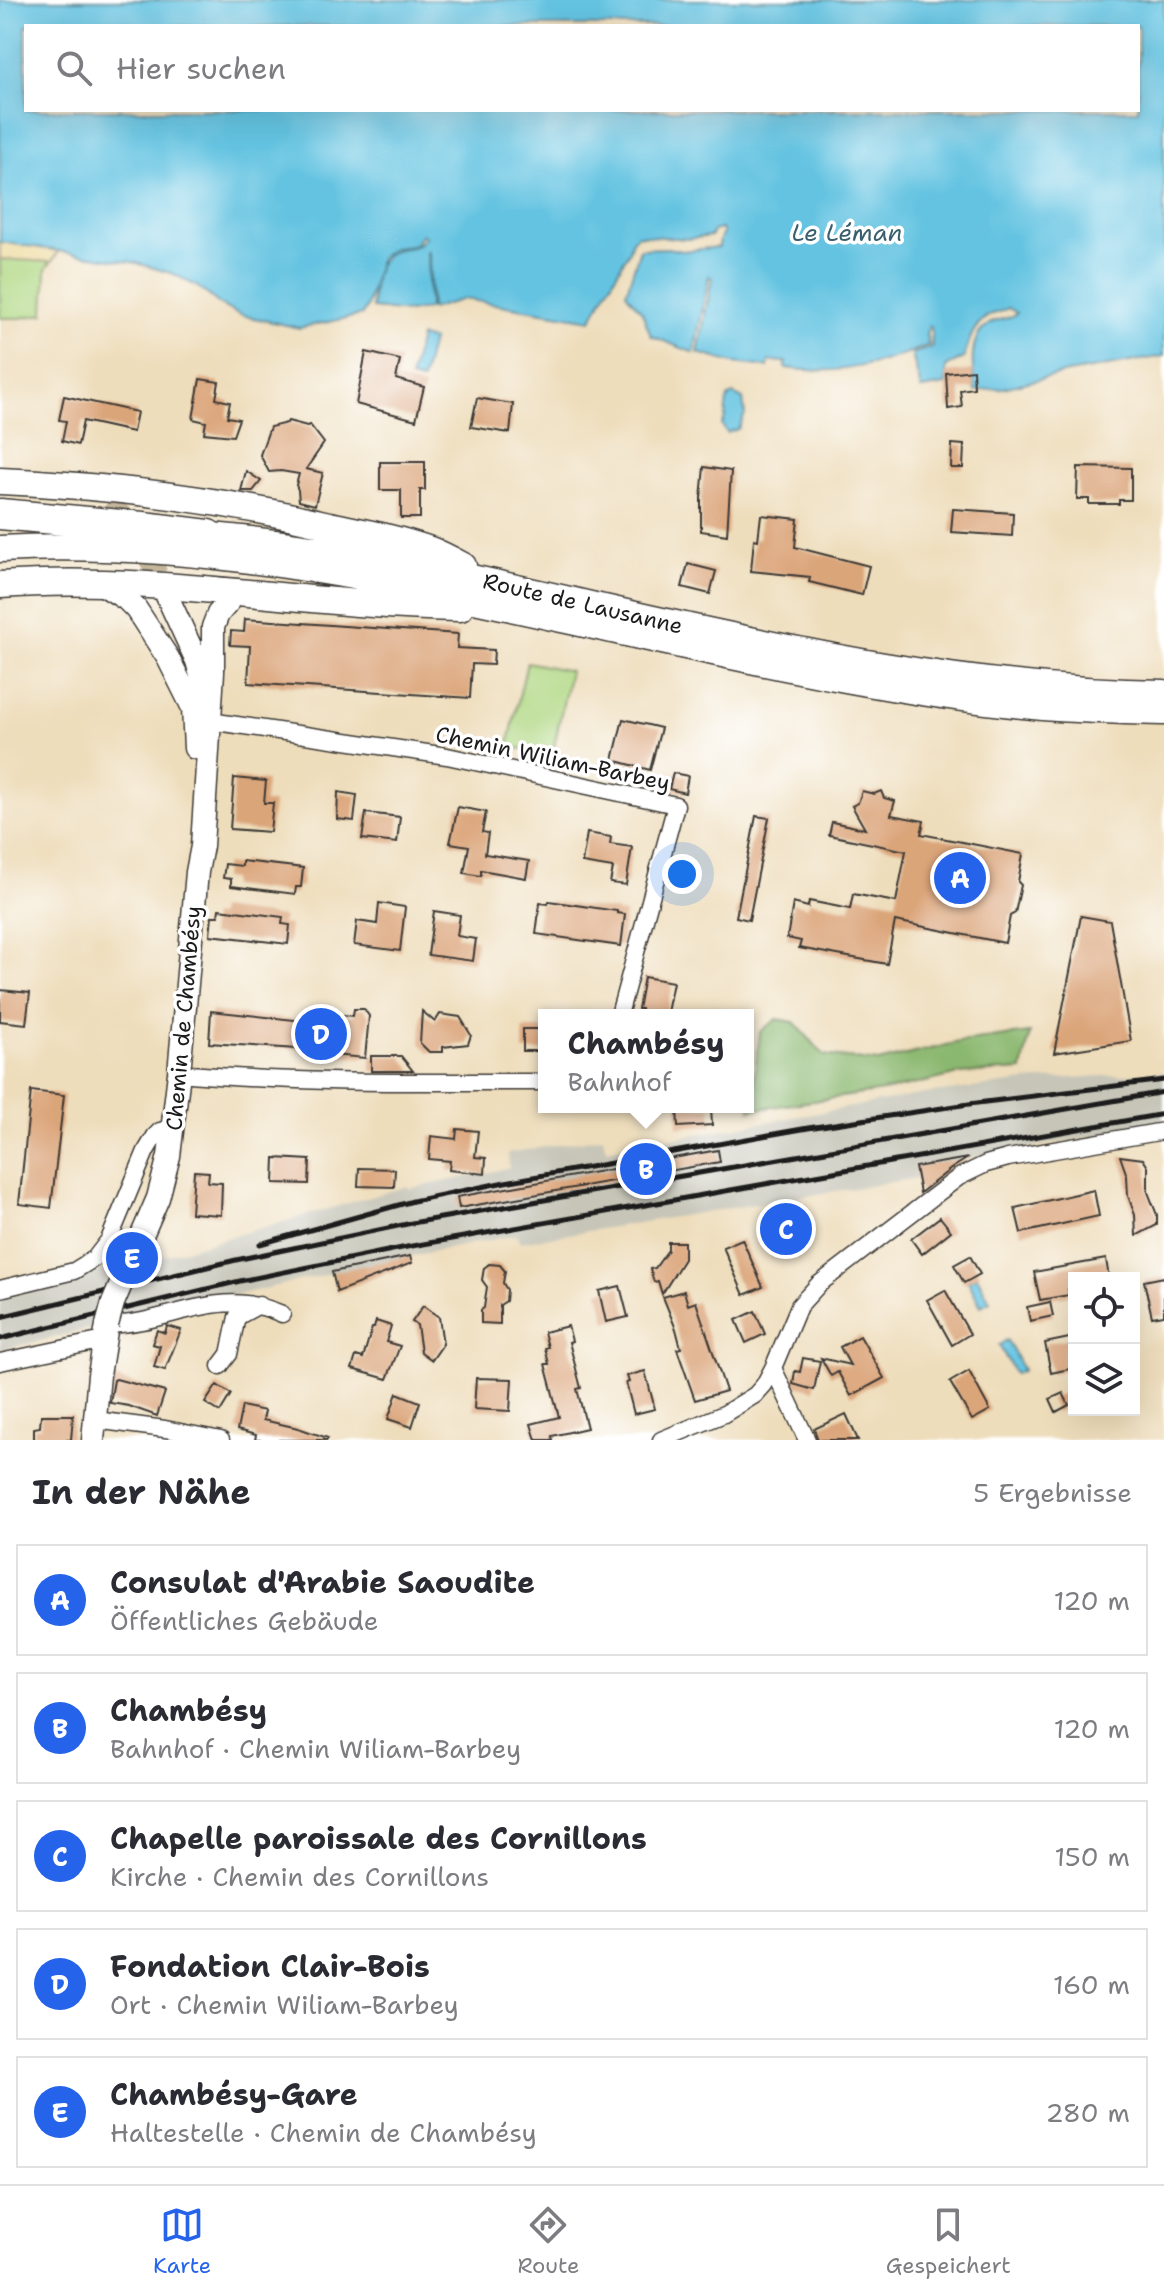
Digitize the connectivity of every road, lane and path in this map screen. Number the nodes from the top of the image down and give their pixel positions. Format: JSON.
{"nodes":[{"id":1,"x":0,"y":481,"type":"edge"},
{"id":2,"x":0,"y":493,"type":"edge"},
{"id":3,"x":107,"y":503,"type":"tunnel mouth"},
{"id":4,"x":0,"y":514,"type":"edge"},
{"id":5,"x":0,"y":529,"type":"edge"},
{"id":6,"x":208,"y":535,"type":"junction"},
{"id":7,"x":0,"y":549,"type":"edge"},
{"id":8,"x":100,"y":583,"type":"junction"},
{"id":9,"x":0,"y":585,"type":"edge"},
{"id":10,"x":237,"y":592,"type":"junction"},
{"id":11,"x":167,"y":596,"type":"tunnel mouth"},
{"id":12,"x":507,"y":596,"type":"junction"},
{"id":13,"x":1164,"y":693,"type":"edge"},
{"id":14,"x":1164,"y":712,"type":"edge"},
{"id":15,"x":210,"y":715,"type":"junction"},
{"id":16,"x":197,"y":872,"type":"junction"},
{"id":17,"x":621,"y":1009,"type":"edge"},
{"id":18,"x":179,"y":1073,"type":"junction"},
{"id":19,"x":538,"y":1082,"type":"edge"},
{"id":20,"x":173,"y":1129,"type":"junction"},
{"id":21,"x":1164,"y":1131,"type":"edge"},
{"id":22,"x":0,"y":1289,"type":"edge"},
{"id":23,"x":261,"y":1305,"type":"junction"},
{"id":24,"x":282,"y":1314,"type":"dead end"},
{"id":25,"x":105,"y":1333,"type":"junction"},
{"id":26,"x":0,"y":1362,"type":"edge"},
{"id":27,"x":220,"y":1366,"type":"dead end"},
{"id":28,"x":773,"y":1368,"type":"junction"},
{"id":29,"x":94,"y":1430,"type":"edge"},
{"id":30,"x":221,"y":1440,"type":"edge"},
{"id":31,"x":661,"y":1440,"type":"edge"},
{"id":32,"x":807,"y":1440,"type":"edge"}],
"edges":[{"from":1,"to":12,"type":"main road"},
{"from":2,"to":3,"type":"street"},
{"from":4,"to":6,"type":"highway"},
{"from":5,"to":6,"type":"main road","name":"Route de Lausanne"},
{"from":6,"to":12,"type":"main road","name":"Route de Lausanne"},
{"from":7,"to":12,"type":"main road","name":"Route de Lausanne"},
{"from":8,"to":9,"type":"main road"},
{"from":8,"to":10,"type":"main road"},
{"from":8,"to":16,"type":"street"},
{"from":10,"to":12,"type":"main road"},
{"from":10,"to":15,"type":"street","name":"Chemin de Chambésy"},
{"from":11,"to":15,"type":"street"},
{"from":12,"to":13,"type":"main road","name":"Route de Lausanne"},
{"from":12,"to":14,"type":"main road","name":"Route de Lausanne"},
{"from":15,"to":16,"type":"street","name":"Chemin de Chambésy"},
{"from":15,"to":17,"type":"street","name":"Chemin Wiliam-Barbey"},
{"from":16,"to":18,"type":"street","name":"Chemin de Chambésy"},
{"from":18,"to":19,"type":"street"},
{"from":18,"to":20,"type":"street","name":"Chemin de Chambésy"},
{"from":20,"to":22,"type":"street"},
{"from":20,"to":25,"type":"street","name":"Chemin de Chambésy","bridge":true},
{"from":21,"to":28,"type":"street"},
{"from":23,"to":24,"type":"street"},
{"from":23,"to":25,"type":"street"},
{"from":23,"to":27,"type":"street"},
{"from":25,"to":26,"type":"street"},
{"from":25,"to":29,"type":"street","name":"Chemin de Chambésy"},
{"from":28,"to":31,"type":"street"},
{"from":28,"to":32,"type":"street"},
{"from":29,"to":30,"type":"street"}]}
